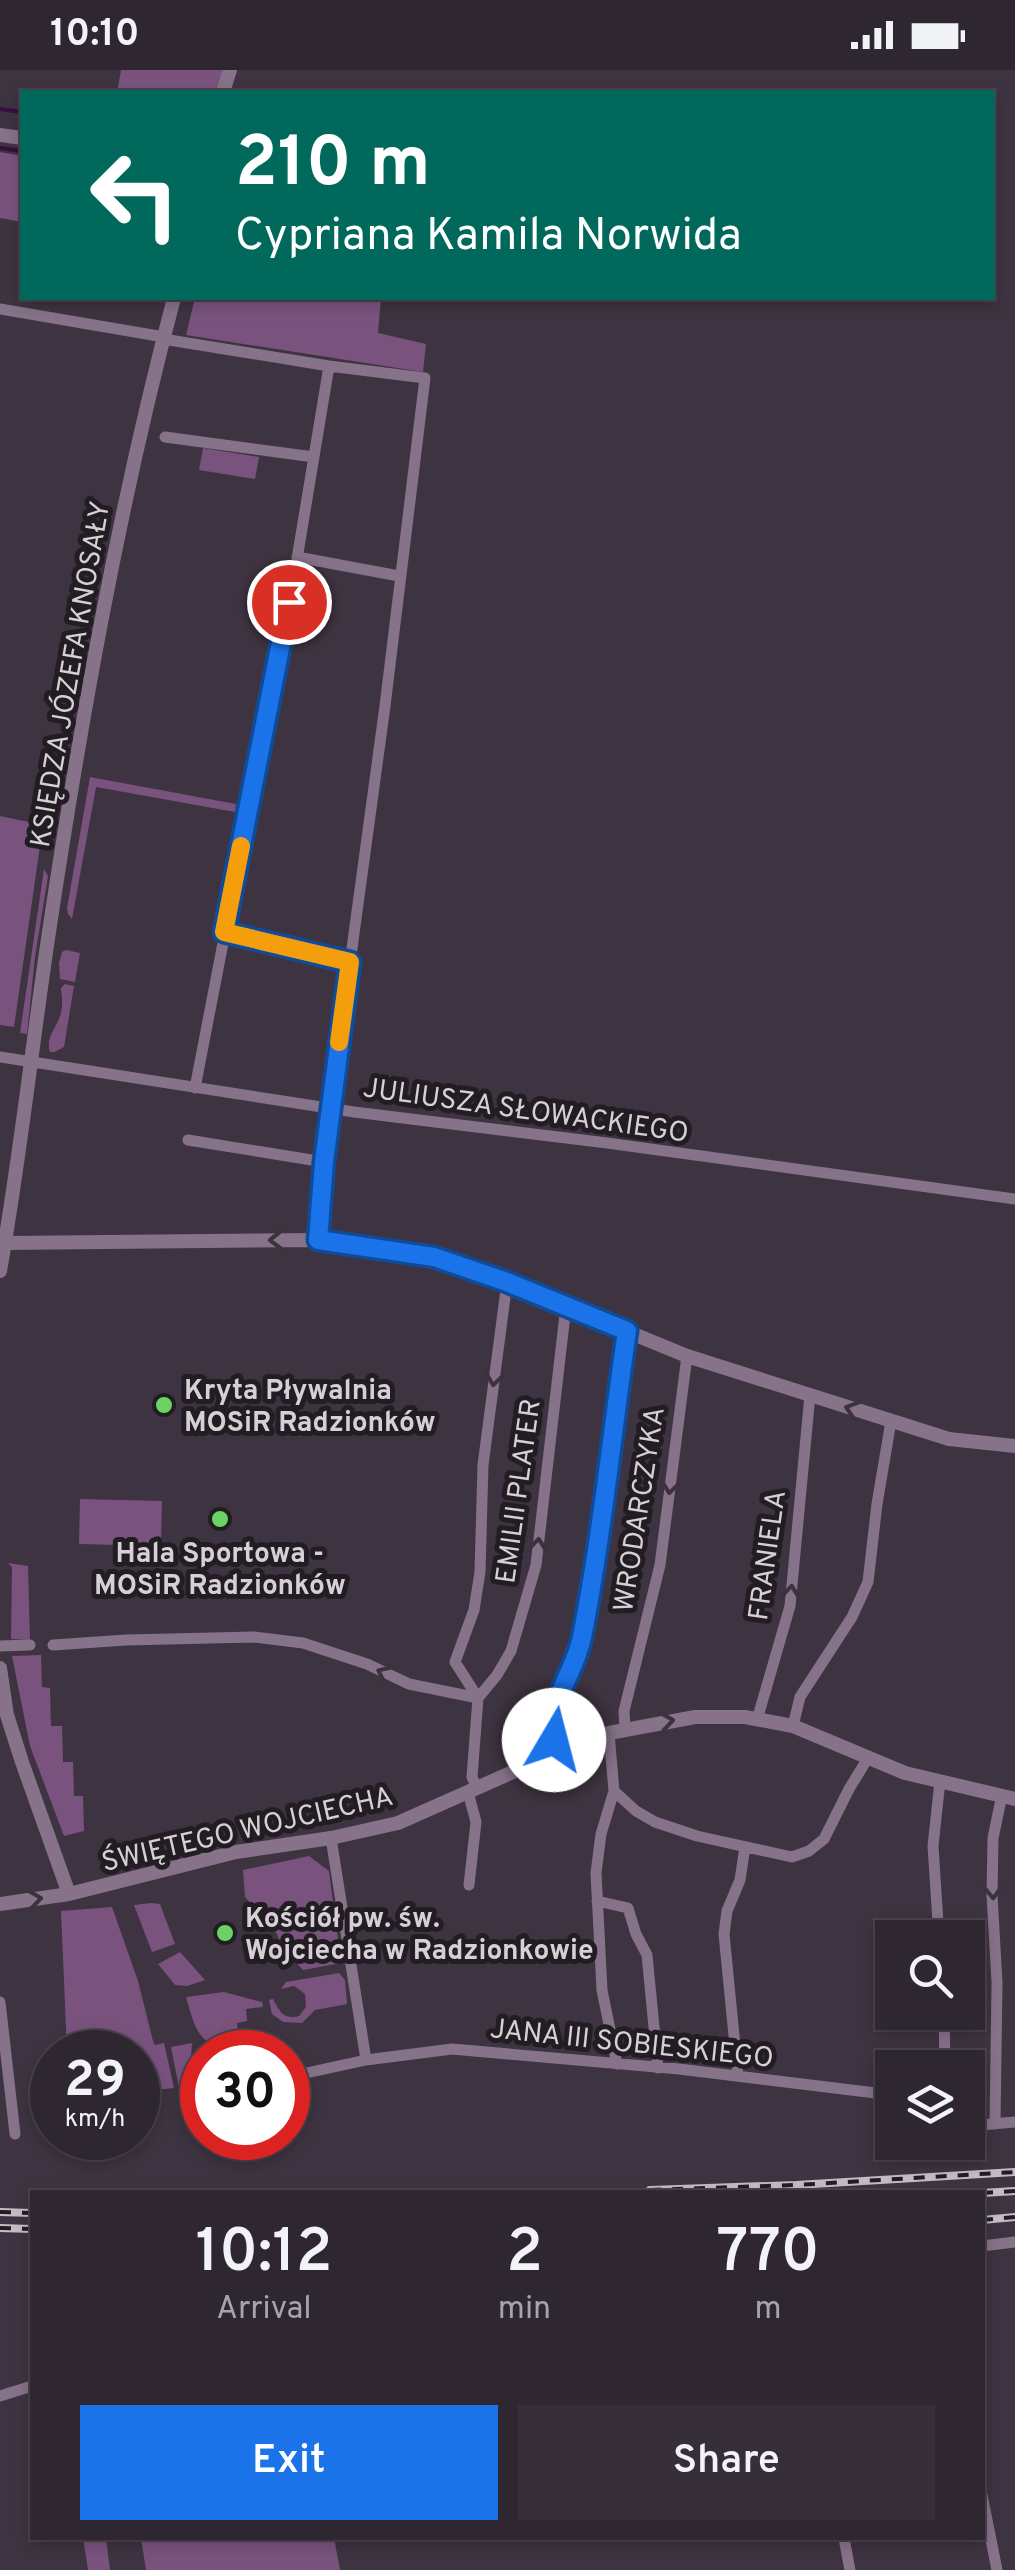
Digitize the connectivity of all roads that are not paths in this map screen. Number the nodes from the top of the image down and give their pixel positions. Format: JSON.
{"nodes":[{"id":1,"x":173,"y":300,"type":"edge"},
{"id":2,"x":0,"y":309,"type":"edge"},
{"id":3,"x":163,"y":338,"type":"junction"},
{"id":4,"x":329,"y":366,"type":"junction"},
{"id":5,"x":165,"y":437,"type":"dead end"},
{"id":6,"x":314,"y":457,"type":"junction"},
{"id":7,"x":298,"y":557,"type":"junction"},
{"id":8,"x":399,"y":576,"type":"junction"},
{"id":9,"x":224,"y":932,"type":"junction"},
{"id":10,"x":350,"y":962,"type":"junction"},
{"id":11,"x":0,"y":1057,"type":"edge"},
{"id":12,"x":31,"y":1062,"type":"junction"},
{"id":13,"x":195,"y":1088,"type":"junction"},
{"id":14,"x":331,"y":1108,"type":"junction"},
{"id":15,"x":188,"y":1140,"type":"dead end"},
{"id":16,"x":324,"y":1162,"type":"junction"},
{"id":17,"x":1015,"y":1200,"type":"edge"},
{"id":18,"x":318,"y":1240,"type":"junction"},
{"id":19,"x":2,"y":1243,"type":"edge"},
{"id":20,"x":0,"y":1271,"type":"edge"},
{"id":21,"x":507,"y":1282,"type":"junction"},
{"id":22,"x":566,"y":1306,"type":"junction"},
{"id":23,"x":627,"y":1331,"type":"junction"},
{"id":24,"x":686,"y":1356,"type":"junction"},
{"id":25,"x":810,"y":1395,"type":"junction"},
{"id":26,"x":891,"y":1421,"type":"junction"},
{"id":27,"x":1015,"y":1446,"type":"edge"},
{"id":28,"x":30,"y":1644,"type":"dead end"},
{"id":29,"x":53,"y":1644,"type":"dead end"},
{"id":30,"x":0,"y":1646,"type":"edge"},
{"id":31,"x":0,"y":1668,"type":"edge"},
{"id":32,"x":478,"y":1698,"type":"junction"},
{"id":33,"x":4,"y":1715,"type":"edge"},
{"id":34,"x":757,"y":1720,"type":"junction"},
{"id":35,"x":792,"y":1726,"type":"junction"},
{"id":36,"x":625,"y":1729,"type":"junction"},
{"id":37,"x":609,"y":1733,"type":"junction"},
{"id":38,"x":560,"y":1752,"type":"junction"},
{"id":39,"x":868,"y":1758,"type":"junction"},
{"id":40,"x":940,"y":1782,"type":"junction"},
{"id":41,"x":473,"y":1790,"type":"junction"},
{"id":42,"x":614,"y":1791,"type":"junction"},
{"id":43,"x":1008,"y":1797,"type":"edge"},
{"id":44,"x":331,"y":1838,"type":"junction"},
{"id":45,"x":745,"y":1847,"type":"junction"},
{"id":46,"x":469,"y":1886,"type":"dead end"},
{"id":47,"x":69,"y":1894,"type":"junction"},
{"id":48,"x":597,"y":1902,"type":"junction"},
{"id":49,"x":0,"y":1904,"type":"edge"},
{"id":50,"x":939,"y":1920,"type":"edge"},
{"id":51,"x":0,"y":2002,"type":"edge"},
{"id":52,"x":366,"y":2060,"type":"junction"},
{"id":53,"x":617,"y":2064,"type":"junction"},
{"id":54,"x":658,"y":2068,"type":"junction"},
{"id":55,"x":310,"y":2072,"type":"edge"},
{"id":56,"x":738,"y":2076,"type":"junction"},
{"id":57,"x":875,"y":2092,"type":"edge"},
{"id":58,"x":1015,"y":2122,"type":"edge"},
{"id":59,"x":985,"y":2123,"type":"edge"},
{"id":60,"x":995,"y":2124,"type":"junction"},
{"id":61,"x":15,"y":2134,"type":"dead end"},
{"id":62,"x":1015,"y":2242,"type":"edge"},
{"id":63,"x":985,"y":2246,"type":"edge"},
{"id":64,"x":30,"y":2387,"type":"edge"},
{"id":65,"x":0,"y":2396,"type":"edge"},
{"id":66,"x":985,"y":2510,"type":"edge"},
{"id":67,"x":844,"y":2540,"type":"edge"},
{"id":68,"x":850,"y":2570,"type":"edge"},
{"id":69,"x":997,"y":2570,"type":"edge"}],
"edges":[{"from":1,"to":3,"type":"street","name":"KSIĘDZA JÓZEFA KNOSAŁY"},
{"from":2,"to":3,"type":"street"},
{"from":3,"to":4,"type":"street"},
{"from":3,"to":12,"type":"street","name":"KSIĘDZA JÓZEFA KNOSAŁY"},
{"from":4,"to":6,"type":"street"},
{"from":4,"to":8,"type":"street"},
{"from":5,"to":6,"type":"street"},
{"from":6,"to":7,"type":"street"},
{"from":7,"to":8,"type":"street"},
{"from":7,"to":9,"type":"street"},
{"from":8,"to":10,"type":"street"},
{"from":9,"to":10,"type":"street"},
{"from":9,"to":13,"type":"street"},
{"from":10,"to":14,"type":"street"},
{"from":11,"to":12,"type":"street"},
{"from":12,"to":13,"type":"street","name":"JULIUSZA SŁOWACKIEGO"},
{"from":12,"to":19,"type":"street","name":"KSIĘDZA JÓZEFA KNOSAŁY"},
{"from":13,"to":14,"type":"street","name":"JULIUSZA SŁOWACKIEGO"},
{"from":14,"to":16,"type":"street"},
{"from":14,"to":17,"type":"street","name":"JULIUSZA SŁOWACKIEGO"},
{"from":15,"to":16,"type":"street"},
{"from":16,"to":18,"type":"street"},
{"from":18,"to":19,"type":"street","one_way":true},
{"from":18,"to":21,"type":"street"},
{"from":19,"to":20,"type":"street","name":"KSIĘDZA JÓZEFA KNOSAŁY"},
{"from":21,"to":22,"type":"street"},
{"from":21,"to":32,"type":"street","one_way":true},
{"from":22,"to":23,"type":"street"},
{"from":32,"to":22,"type":"street","name":"EMILII PLATER","one_way":true},
{"from":23,"to":24,"type":"street"},
{"from":23,"to":38,"type":"street"},
{"from":24,"to":25,"type":"street"},
{"from":24,"to":36,"type":"street","name":"WRODARCZYKA","one_way":true},
{"from":26,"to":25,"type":"street","one_way":true},
{"from":34,"to":25,"type":"street","name":"FRANIELA","one_way":true},
{"from":26,"to":27,"type":"street"},
{"from":26,"to":35,"type":"street"},
{"from":28,"to":30,"type":"street"},
{"from":32,"to":29,"type":"street","one_way":true},
{"from":31,"to":33,"type":"street"},
{"from":32,"to":41,"type":"street"},
{"from":33,"to":47,"type":"street"},
{"from":34,"to":35,"type":"street","name":"ŚWIĘTEGO WOJCIECHA"},
{"from":36,"to":34,"type":"street","name":"ŚWIĘTEGO WOJCIECHA","one_way":true},
{"from":35,"to":39,"type":"street","name":"ŚWIĘTEGO WOJCIECHA"},
{"from":36,"to":37,"type":"street","name":"ŚWIĘTEGO WOJCIECHA"},
{"from":37,"to":38,"type":"street","name":"ŚWIĘTEGO WOJCIECHA"},
{"from":37,"to":42,"type":"street"},
{"from":38,"to":41,"type":"street","name":"ŚWIĘTEGO WOJCIECHA"},
{"from":39,"to":40,"type":"street","name":"ŚWIĘTEGO WOJCIECHA"},
{"from":39,"to":45,"type":"street"},
{"from":40,"to":43,"type":"street","name":"ŚWIĘTEGO WOJCIECHA"},
{"from":40,"to":50,"type":"street"},
{"from":41,"to":44,"type":"street","name":"ŚWIĘTEGO WOJCIECHA"},
{"from":41,"to":46,"type":"street"},
{"from":42,"to":45,"type":"street"},
{"from":42,"to":48,"type":"street"},
{"from":43,"to":60,"type":"street","one_way":true},
{"from":44,"to":47,"type":"street","name":"ŚWIĘTEGO WOJCIECHA"},
{"from":44,"to":52,"type":"street"},
{"from":45,"to":56,"type":"street"},
{"from":49,"to":47,"type":"street","name":"ŚWIĘTEGO WOJCIECHA","one_way":true},
{"from":48,"to":53,"type":"street"},
{"from":48,"to":54,"type":"street"},
{"from":51,"to":61,"type":"street"},
{"from":52,"to":53,"type":"street","name":"JANA III SOBIESKIEGO"},
{"from":52,"to":55,"type":"street","name":"JANA III SOBIESKIEGO"},
{"from":53,"to":54,"type":"street","name":"JANA III SOBIESKIEGO"},
{"from":54,"to":56,"type":"street","name":"JANA III SOBIESKIEGO"},
{"from":56,"to":57,"type":"street","name":"JANA III SOBIESKIEGO"},
{"from":58,"to":60,"type":"street"},
{"from":59,"to":60,"type":"street"},
{"from":62,"to":63,"type":"street"},
{"from":64,"to":65,"type":"street"},
{"from":66,"to":69,"type":"street"},
{"from":67,"to":68,"type":"street"}]}
